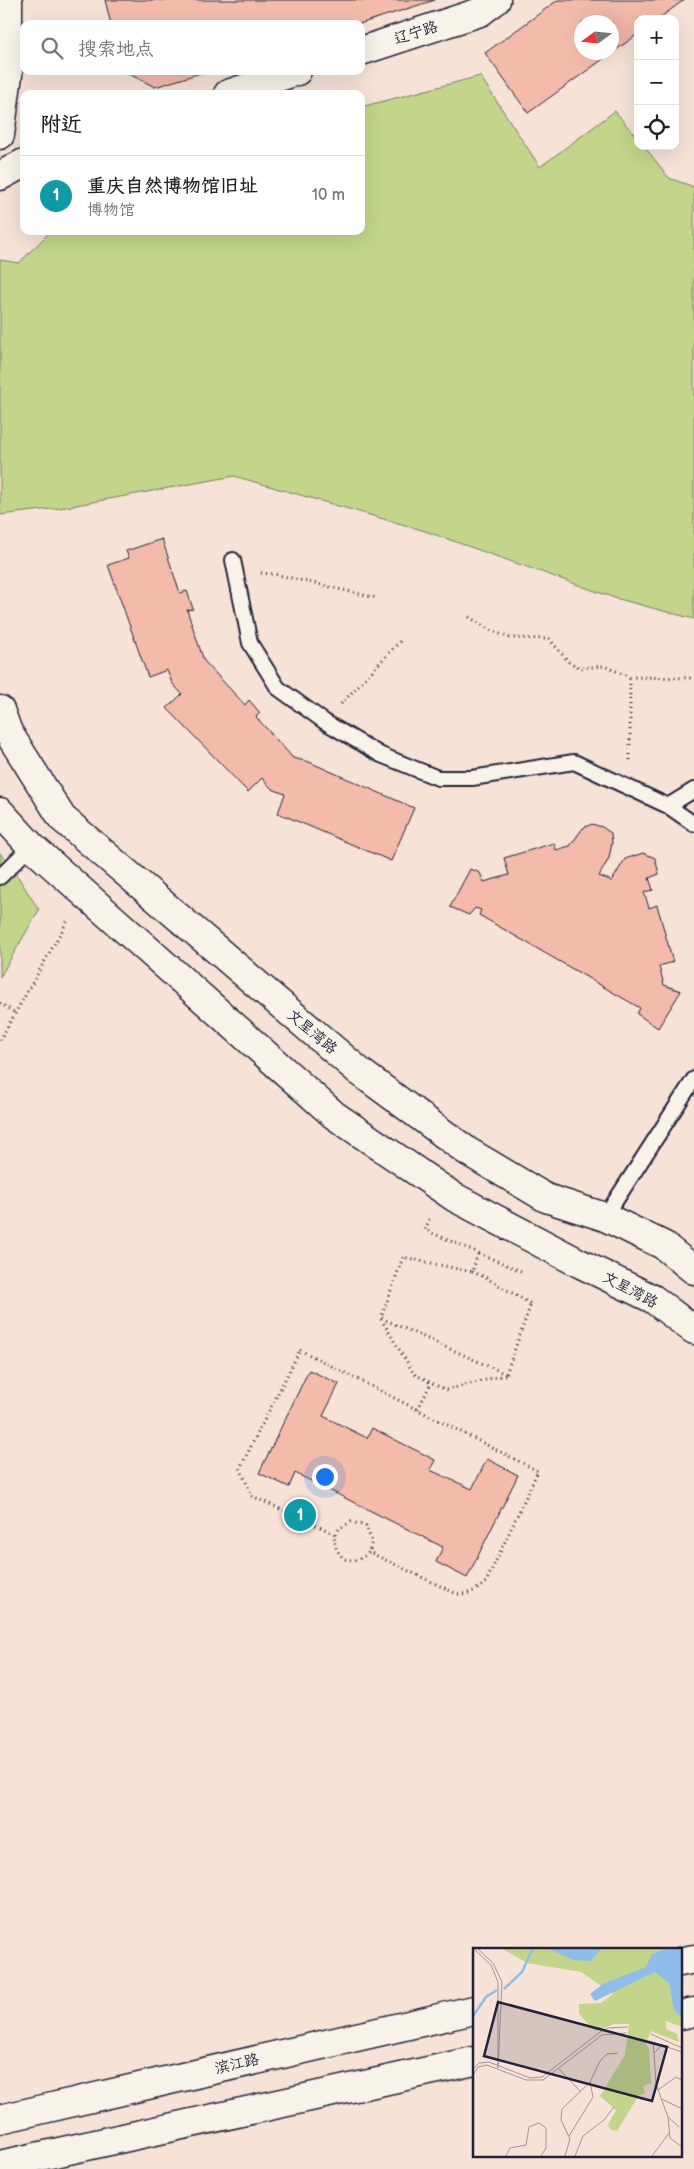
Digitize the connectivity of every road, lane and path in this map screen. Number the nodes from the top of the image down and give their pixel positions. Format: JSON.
{"nodes":[{"id":1,"x":8,"y":0,"type":"edge"},
{"id":2,"x":496,"y":0,"type":"edge"},
{"id":3,"x":365,"y":49,"type":"edge"},
{"id":4,"x":8,"y":75,"type":"junction"},
{"id":5,"x":285,"y":75,"type":"edge"},
{"id":6,"x":25,"y":90,"type":"edge"},
{"id":7,"x":240,"y":90,"type":"edge"},
{"id":8,"x":0,"y":135,"type":"edge"},
{"id":9,"x":20,"y":165,"type":"edge"},
{"id":10,"x":0,"y":176,"type":"edge"},
{"id":11,"x":233,"y":560,"type":"dead end"},
{"id":12,"x":274,"y":574,"type":"dead end"},
{"id":13,"x":377,"y":598,"type":"dead end"},
{"id":14,"x":469,"y":617,"type":"dead end"},
{"id":15,"x":402,"y":639,"type":"dead end"},
{"id":16,"x":630,"y":677,"type":"junction"},
{"id":17,"x":694,"y":678,"type":"edge"},
{"id":18,"x":0,"y":710,"type":"edge"},
{"id":19,"x":325,"y":722,"type":"junction"},
{"id":20,"x":630,"y":788,"type":"junction"},
{"id":21,"x":694,"y":790,"type":"edge"},
{"id":22,"x":668,"y":806,"type":"junction"},
{"id":23,"x":0,"y":812,"type":"edge"},
{"id":24,"x":694,"y":824,"type":"edge"},
{"id":25,"x":31,"y":846,"type":"junction"},
{"id":26,"x":0,"y":877,"type":"edge"},
{"id":27,"x":85,"y":894,"type":"junction"},
{"id":28,"x":0,"y":1003,"type":"edge"},
{"id":29,"x":15,"y":1013,"type":"junction"},
{"id":30,"x":0,"y":1040,"type":"edge"},
{"id":31,"x":694,"y":1079,"type":"edge"},
{"id":32,"x":605,"y":1217,"type":"junction"},
{"id":33,"x":425,"y":1230,"type":"dead end"},
{"id":34,"x":478,"y":1254,"type":"junction"},
{"id":35,"x":694,"y":1270,"type":"edge"},
{"id":36,"x":472,"y":1272,"type":"junction"},
{"id":37,"x":530,"y":1275,"type":"dead end"},
{"id":38,"x":381,"y":1318,"type":"junction"},
{"id":39,"x":694,"y":1330,"type":"edge"},
{"id":40,"x":506,"y":1374,"type":"junction"},
{"id":41,"x":431,"y":1383,"type":"junction"},
{"id":42,"x":418,"y":1409,"type":"junction"},
{"id":43,"x":335,"y":1534,"type":"junction"},
{"id":44,"x":369,"y":1552,"type":"junction"},
{"id":45,"x":473,"y":2010,"type":"edge"},
{"id":46,"x":473,"y":2061,"type":"edge"},
{"id":47,"x":0,"y":2119,"type":"edge"},
{"id":48,"x":0,"y":2165,"type":"edge"}],
"edges":[{"from":1,"to":4,"type":"main road"},
{"from":2,"to":3,"type":"main road","name":"辽宁路"},
{"from":4,"to":6,"type":"main road"},
{"from":4,"to":8,"type":"main road"},
{"from":5,"to":7,"type":"main road"},
{"from":9,"to":10,"type":"main road"},
{"from":11,"to":19,"type":"lane"},
{"from":12,"to":13,"type":"path"},
{"from":14,"to":16,"type":"path"},
{"from":15,"to":19,"type":"path"},
{"from":16,"to":17,"type":"path"},
{"from":16,"to":20,"type":"path"},
{"from":18,"to":32,"type":"main road","name":"文星湾路"},
{"from":19,"to":20,"type":"lane"},
{"from":20,"to":22,"type":"lane"},
{"from":21,"to":22,"type":"lane"},
{"from":22,"to":24,"type":"lane"},
{"from":23,"to":25,"type":"main road","name":"文星湾路"},
{"from":25,"to":26,"type":"lane"},
{"from":25,"to":27,"type":"main road","name":"文星湾路"},
{"from":27,"to":29,"type":"path"},
{"from":27,"to":39,"type":"main road","name":"文星湾路"},
{"from":28,"to":29,"type":"path"},
{"from":29,"to":30,"type":"path"},
{"from":31,"to":32,"type":"lane"},
{"from":32,"to":35,"type":"main road","name":"文星湾路"},
{"from":33,"to":34,"type":"path"},
{"from":34,"to":36,"type":"path"},
{"from":34,"to":37,"type":"path"},
{"from":36,"to":38,"type":"path"},
{"from":36,"to":40,"type":"path"},
{"from":38,"to":40,"type":"path"},
{"from":38,"to":41,"type":"path"},
{"from":40,"to":41,"type":"path"},
{"from":41,"to":42,"type":"path"},
{"from":42,"to":43,"type":"path"},
{"from":42,"to":44,"type":"path"},
{"from":43,"to":44,"type":"path"},
{"from":43,"to":44,"type":"path"},
{"from":45,"to":47,"type":"main road","name":"滨江路"},
{"from":46,"to":48,"type":"main road"}]}
